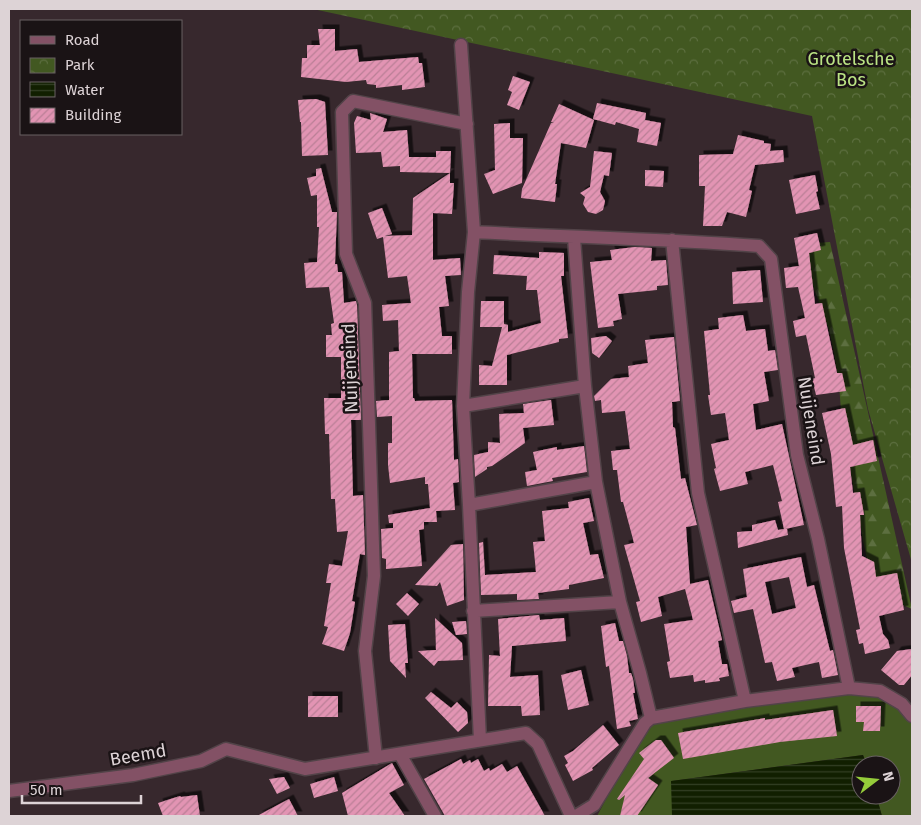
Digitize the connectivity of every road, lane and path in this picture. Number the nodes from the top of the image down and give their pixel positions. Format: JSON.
{"nodes":[{"id":1,"x":461,"y":45,"type":"dead end"},
{"id":2,"x":467,"y":124,"type":"junction"},
{"id":3,"x":474,"y":232,"type":"junction"},
{"id":4,"x":574,"y":238,"type":"junction"},
{"id":5,"x":672,"y":240,"type":"junction"},
{"id":6,"x":585,"y":386,"type":"junction"},
{"id":7,"x":463,"y":406,"type":"junction"},
{"id":8,"x":596,"y":482,"type":"junction"},
{"id":9,"x":469,"y":505,"type":"junction"},
{"id":10,"x":620,"y":602,"type":"junction"},
{"id":11,"x":473,"y":610,"type":"junction"},
{"id":12,"x":849,"y":688,"type":"junction"},
{"id":13,"x":745,"y":701,"type":"junction"},
{"id":14,"x":912,"y":716,"type":"edge"},
{"id":15,"x":650,"y":718,"type":"junction"},
{"id":16,"x":480,"y":740,"type":"junction"},
{"id":17,"x":400,"y":754,"type":"junction"},
{"id":18,"x":376,"y":758,"type":"junction"},
{"id":19,"x":9,"y":792,"type":"edge"},
{"id":20,"x":435,"y":816,"type":"edge"},
{"id":21,"x":571,"y":816,"type":"edge"},
{"id":22,"x":576,"y":816,"type":"edge"}],
"edges":[{"from":1,"to":2,"type":"street"},
{"from":2,"to":3,"type":"street"},
{"from":2,"to":18,"type":"street","name":"Nuijeneind"},
{"from":3,"to":4,"type":"street","name":"Nuijeneind"},
{"from":3,"to":7,"type":"street"},
{"from":4,"to":5,"type":"street","name":"Nuijeneind"},
{"from":4,"to":6,"type":"street"},
{"from":5,"to":12,"type":"street","name":"Nuijeneind"},
{"from":5,"to":13,"type":"street"},
{"from":6,"to":7,"type":"street"},
{"from":6,"to":8,"type":"street"},
{"from":7,"to":9,"type":"street"},
{"from":8,"to":9,"type":"street"},
{"from":8,"to":10,"type":"street"},
{"from":9,"to":11,"type":"street"},
{"from":10,"to":11,"type":"street"},
{"from":10,"to":15,"type":"street"},
{"from":11,"to":16,"type":"street"},
{"from":12,"to":13,"type":"street"},
{"from":12,"to":14,"type":"street"},
{"from":13,"to":15,"type":"street"},
{"from":15,"to":22,"type":"street"},
{"from":16,"to":17,"type":"street"},
{"from":16,"to":21,"type":"street"},
{"from":17,"to":18,"type":"street"},
{"from":17,"to":20,"type":"street"},
{"from":18,"to":19,"type":"street","name":"Beemd"}]}
